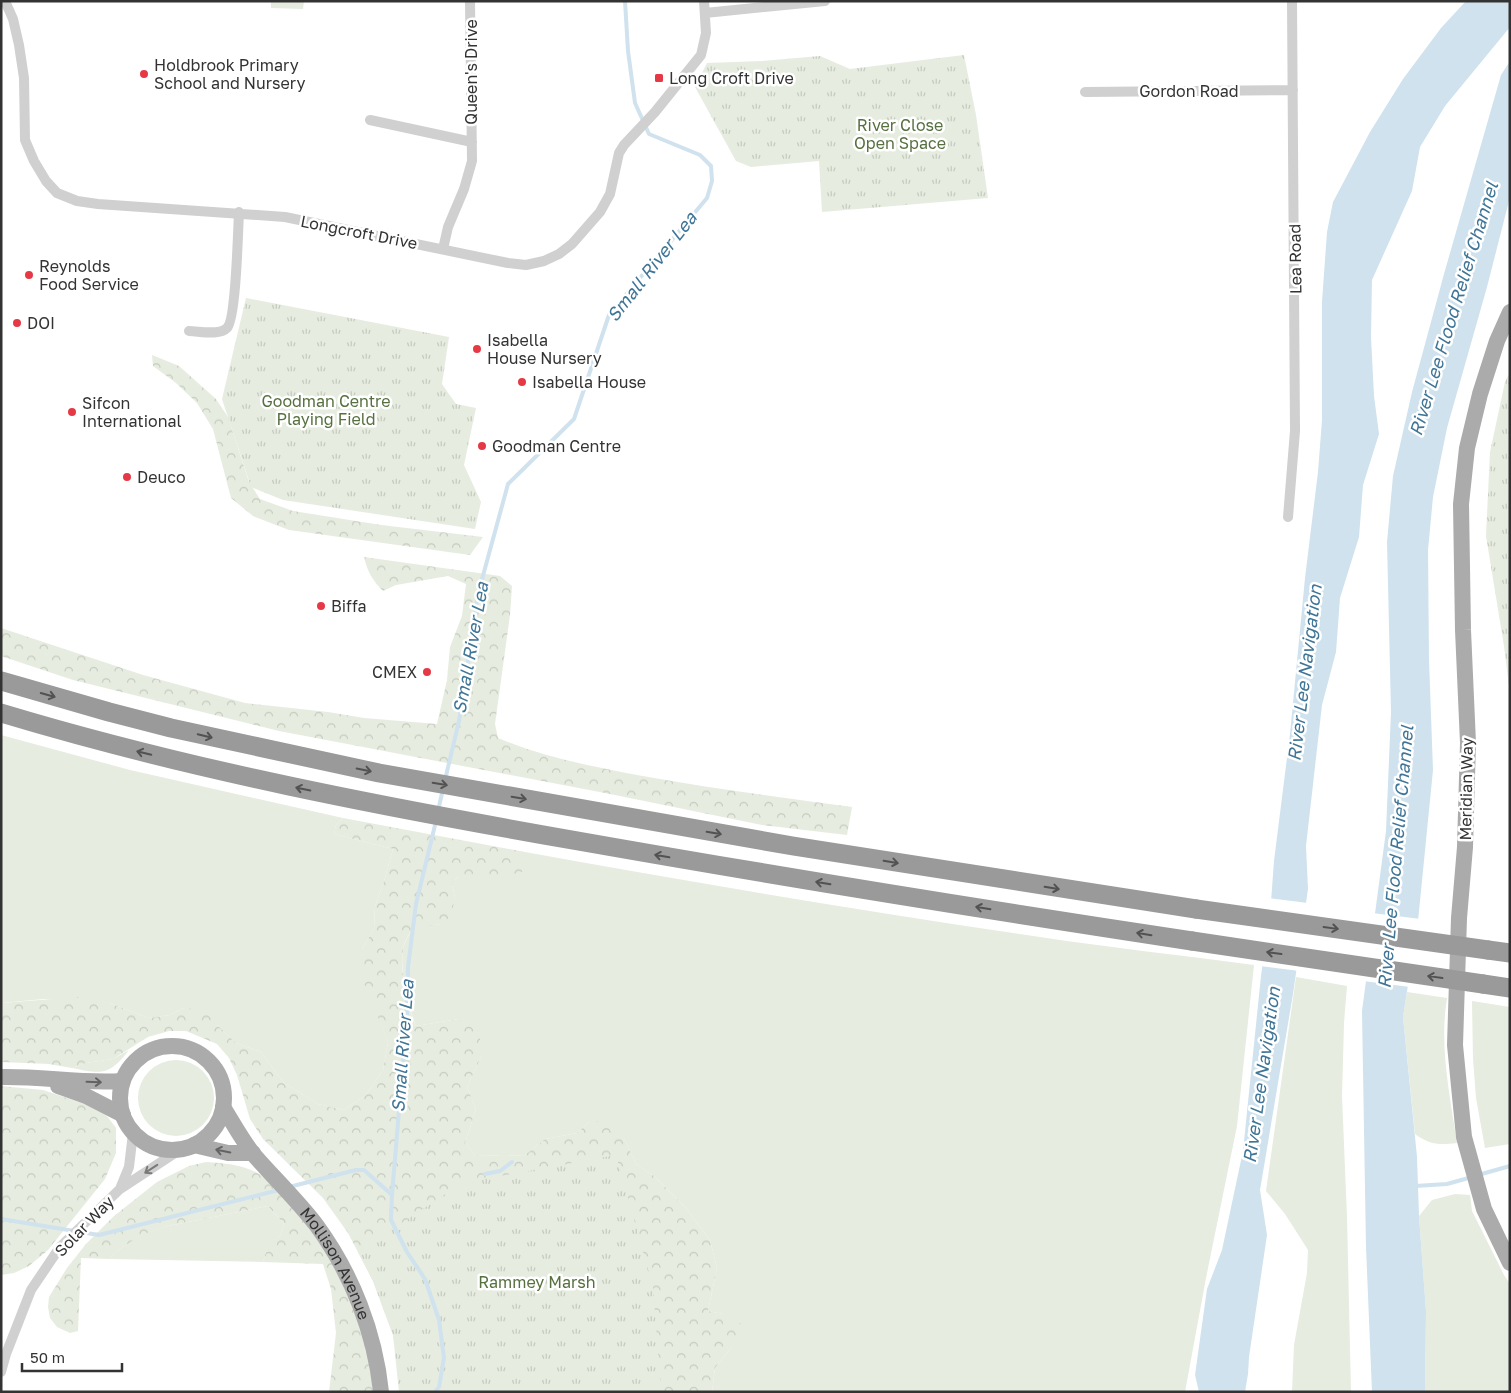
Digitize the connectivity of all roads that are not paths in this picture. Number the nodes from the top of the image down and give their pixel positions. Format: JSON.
{"nodes":[{"id":1,"x":5,"y":1,"type":"edge"},
{"id":2,"x":470,"y":1,"type":"edge"},
{"id":3,"x":704,"y":1,"type":"edge"},
{"id":4,"x":825,"y":1,"type":"edge"},
{"id":5,"x":1292,"y":1,"type":"edge"},
{"id":6,"x":705,"y":13,"type":"junction"},
{"id":7,"x":1293,"y":90,"type":"junction"},
{"id":8,"x":1085,"y":92,"type":"dead end"},
{"id":9,"x":370,"y":120,"type":"dead end"},
{"id":10,"x":472,"y":142,"type":"junction"},
{"id":11,"x":239,"y":212,"type":"junction"},
{"id":12,"x":443,"y":249,"type":"junction"},
{"id":13,"x":1510,"y":312,"type":"edge"},
{"id":14,"x":189,"y":331,"type":"dead end"},
{"id":15,"x":1288,"y":517,"type":"dead end"},
{"id":16,"x":1,"y":681,"type":"edge"},
{"id":17,"x":1,"y":713,"type":"edge"},
{"id":18,"x":1510,"y":953,"type":"edge"},
{"id":19,"x":1510,"y":988,"type":"edge"},
{"id":20,"x":1,"y":1077,"type":"edge"},
{"id":21,"x":32,"y":1077,"type":"junction"},
{"id":22,"x":122,"y":1081,"type":"junction"},
{"id":23,"x":223,"y":1106,"type":"junction"},
{"id":24,"x":122,"y":1115,"type":"junction"},
{"id":25,"x":134,"y":1134,"type":"junction"},
{"id":26,"x":187,"y":1147,"type":"junction"},
{"id":27,"x":253,"y":1154,"type":"junction"},
{"id":28,"x":120,"y":1189,"type":"junction"},
{"id":29,"x":1510,"y":1263,"type":"edge"},
{"id":30,"x":1,"y":1372,"type":"edge"},
{"id":31,"x":381,"y":1392,"type":"edge"}],
"edges":[{"from":1,"to":11,"type":"street","name":"Longcroft Drive"},
{"from":2,"to":10,"type":"street","name":"Queen's Drive"},
{"from":3,"to":6,"type":"street","name":"Longcroft Drive"},
{"from":4,"to":6,"type":"street"},
{"from":5,"to":7,"type":"street","name":"Lea Road"},
{"from":6,"to":12,"type":"street","name":"Longcroft Drive"},
{"from":7,"to":8,"type":"street","name":"Gordon Road"},
{"from":7,"to":15,"type":"street","name":"Lea Road"},
{"from":9,"to":10,"type":"street"},
{"from":10,"to":12,"type":"street","name":"Queen's Drive"},
{"from":11,"to":12,"type":"street","name":"Longcroft Drive"},
{"from":11,"to":14,"type":"street"},
{"from":13,"to":29,"type":"main road","name":"Meridian Way"},
{"from":16,"to":18,"type":"highway","one_way":true,"bridge":true},
{"from":19,"to":17,"type":"highway","one_way":true,"bridge":true},
{"from":20,"to":21,"type":"main road"},
{"from":21,"to":22,"type":"main road","one_way":true},
{"from":21,"to":24,"type":"main road"},
{"from":22,"to":23,"type":"main road","name":"Mollison Avenue"},
{"from":22,"to":24,"type":"main road"},
{"from":23,"to":26,"type":"main road","name":"Mollison Avenue"},
{"from":23,"to":27,"type":"main road","name":"Mollison Avenue"},
{"from":24,"to":25,"type":"main road"},
{"from":25,"to":26,"type":"main road"},
{"from":25,"to":28,"type":"street","name":"Solar Way"},
{"from":27,"to":26,"type":"main road","one_way":true},
{"from":26,"to":28,"type":"street","name":"Solar Way","one_way":true},
{"from":27,"to":31,"type":"main road","name":"Mollison Avenue"},
{"from":28,"to":30,"type":"street","name":"Solar Way"}]}
